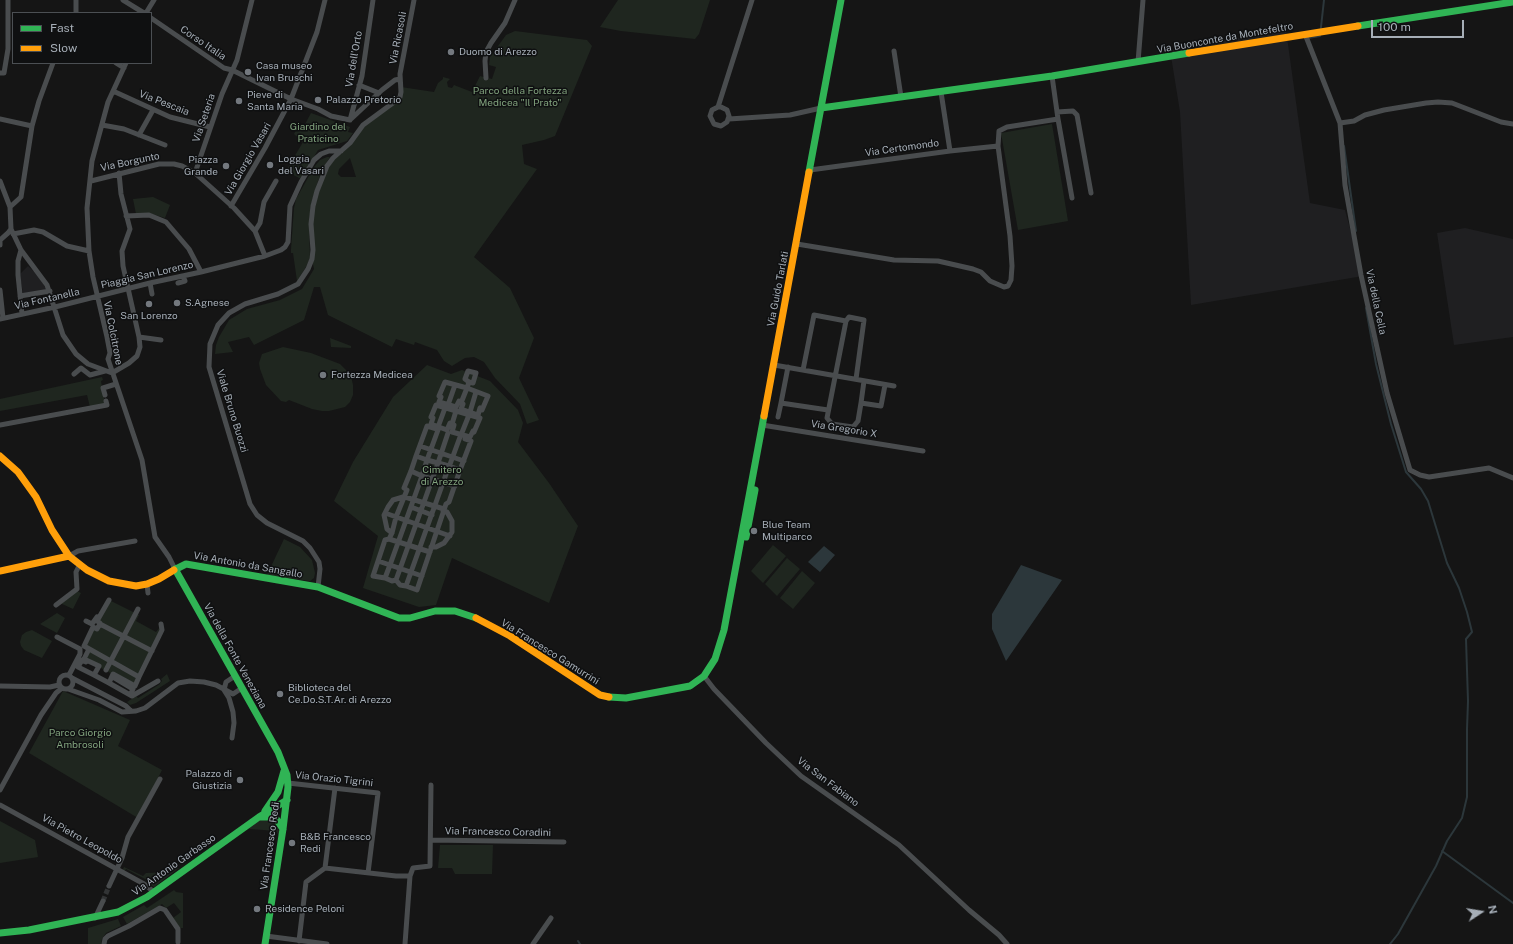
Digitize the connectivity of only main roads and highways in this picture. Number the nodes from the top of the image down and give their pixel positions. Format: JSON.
{"nodes":[{"id":1,"x":841,"y":0,"type":"edge"},
{"id":2,"x":1513,"y":2,"type":"edge"},
{"id":3,"x":821,"y":108,"type":"junction"},
{"id":4,"x":757,"y":454,"type":"junction"},
{"id":5,"x":0,"y":456,"type":"edge"},
{"id":6,"x":752,"y":483,"type":"junction"},
{"id":7,"x":749,"y":525,"type":"junction"},
{"id":8,"x":69,"y":556,"type":"junction"},
{"id":9,"x":175,"y":569,"type":"junction"},
{"id":10,"x":0,"y":571,"type":"edge"},
{"id":11,"x":733,"y":581,"type":"junction"},
{"id":12,"x":318,"y":587,"type":"joint"},
{"id":13,"x":278,"y":752,"type":"joint"},
{"id":14,"x":284,"y":766,"type":"junction"},
{"id":15,"x":287,"y":800,"type":"junction"},
{"id":16,"x":259,"y":817,"type":"junction"},
{"id":17,"x":283,"y":829,"type":"junction"},
{"id":18,"x":0,"y":933,"type":"edge"},
{"id":19,"x":265,"y":944,"type":"edge"}],
"edges":[{"from":1,"to":3,"type":"main road","name":"Via Guido Tarlati"},
{"from":2,"to":3,"type":"main road","name":"Via Buonconte da Montefeltro"},
{"from":3,"to":4,"type":"main road","name":"Via Guido Tarlati"},
{"from":4,"to":6,"type":"main road","name":"Via Guido Tarlati"},
{"from":4,"to":7,"type":"main road"},
{"from":5,"to":8,"type":"main road"},
{"from":6,"to":7,"type":"main road"},
{"from":6,"to":11,"type":"main road","name":"Via Guido Tarlati"},
{"from":7,"to":11,"type":"main road"},
{"from":8,"to":9,"type":"main road"},
{"from":8,"to":10,"type":"main road"},
{"from":9,"to":12,"type":"main road","name":"Via Antonio da Sangallo"},
{"from":9,"to":13,"type":"main road","name":"Via della Fonte Veneziana"},
{"from":11,"to":12,"type":"main road","name":"Via Francesco Gamurrini"},
{"from":13,"to":14,"type":"main road","name":"Via Francesco Redi"},
{"from":14,"to":15,"type":"main road","name":"Via Francesco Redi"},
{"from":14,"to":16,"type":"main road","name":"Via Antonio Garbasso"},
{"from":15,"to":16,"type":"main road","name":"Via Antonio Garbasso"},
{"from":15,"to":17,"type":"main road","name":"Via Francesco Redi"},
{"from":16,"to":17,"type":"main road"},
{"from":16,"to":18,"type":"main road","name":"Via Antonio Garbasso"},
{"from":17,"to":19,"type":"main road","name":"Via Francesco Redi"}]}
